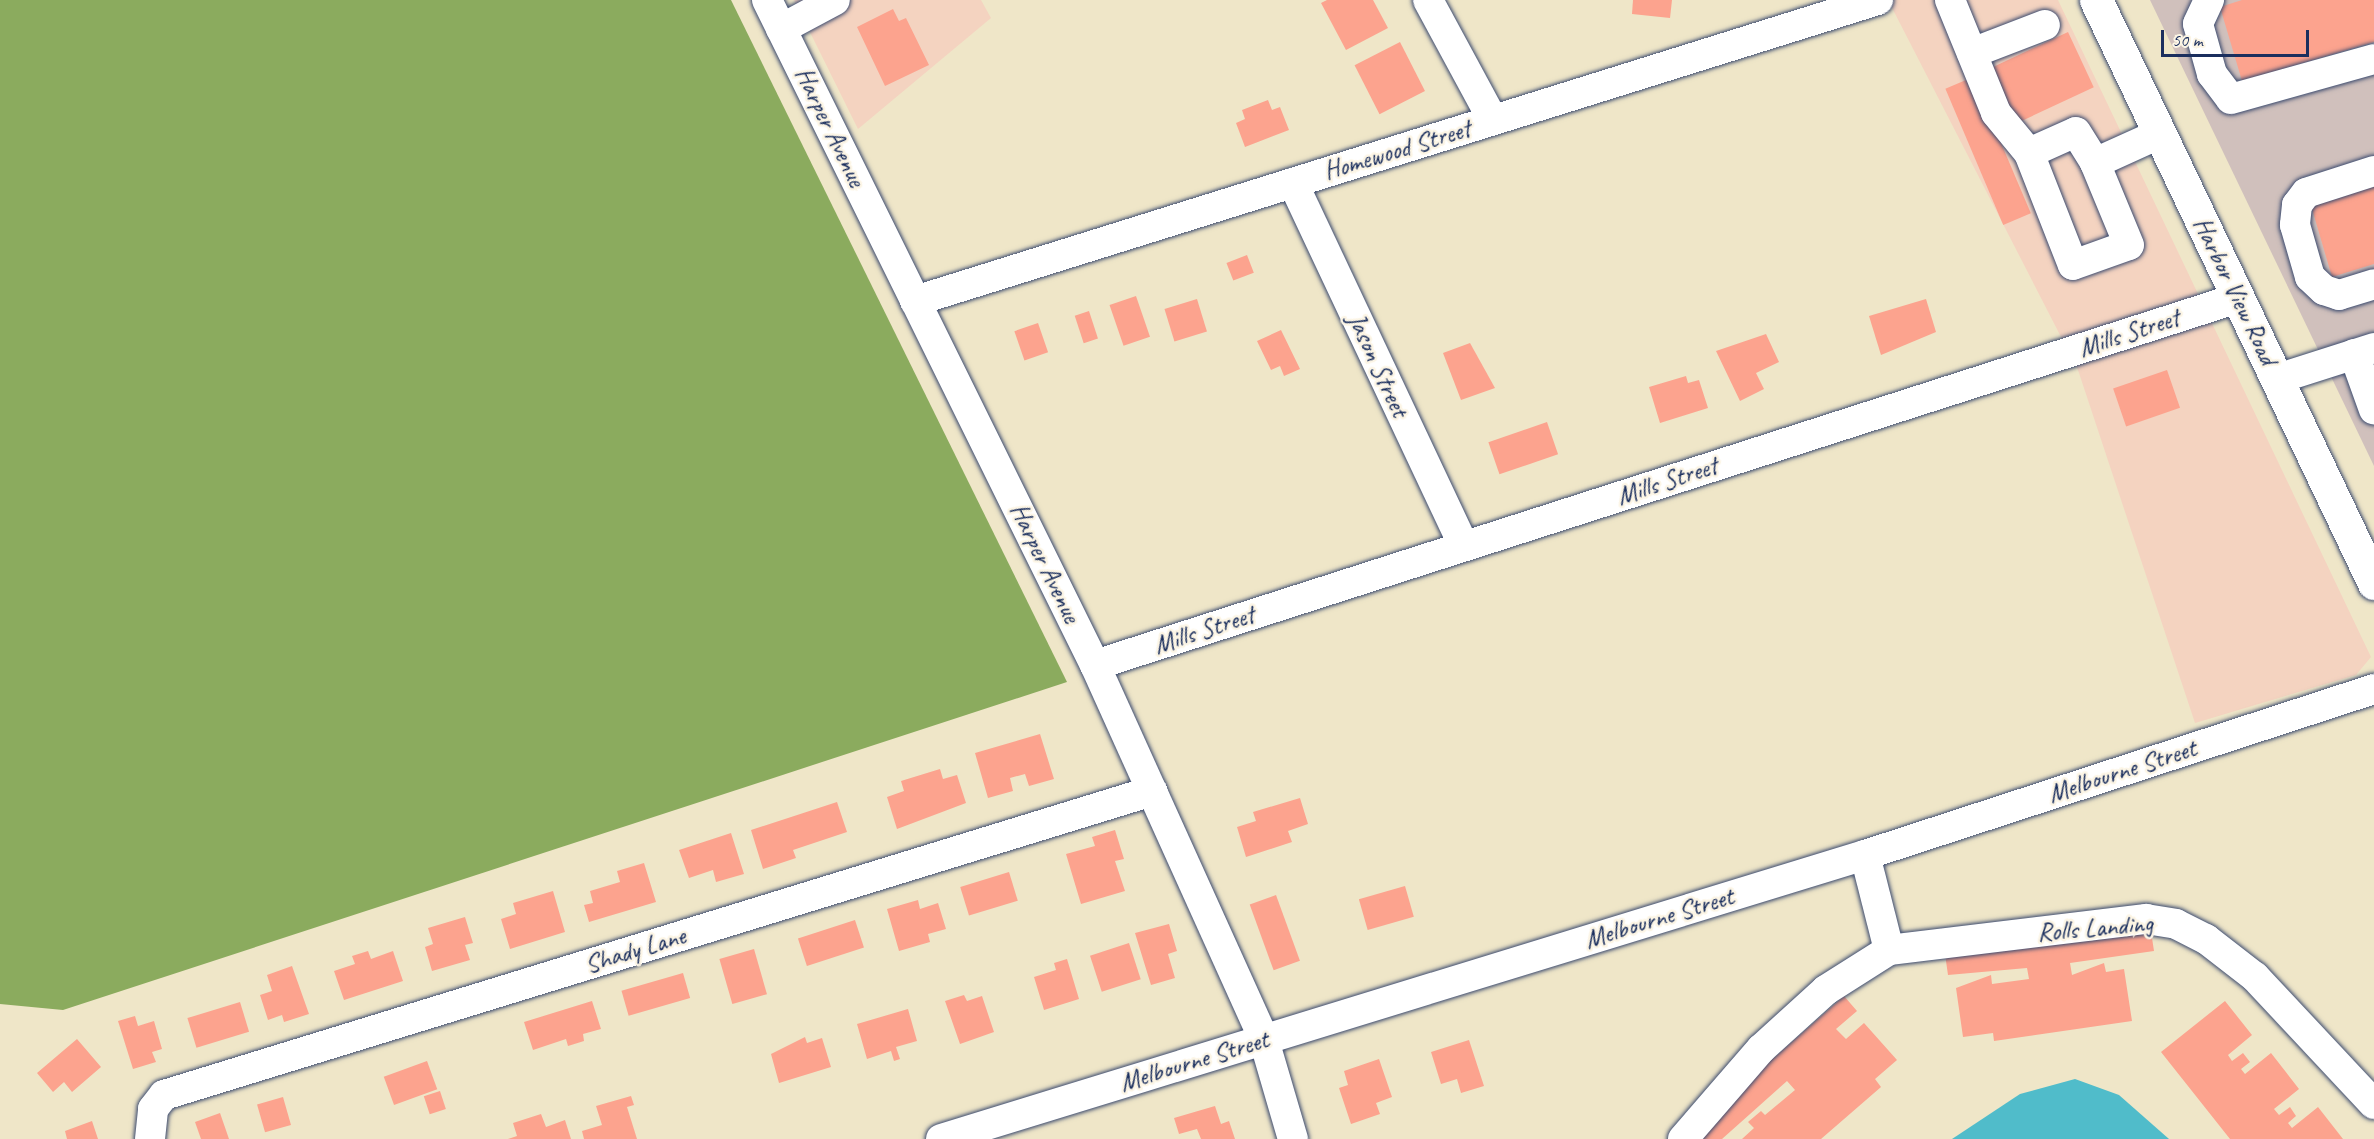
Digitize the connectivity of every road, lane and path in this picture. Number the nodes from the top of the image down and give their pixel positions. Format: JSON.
{"nodes":[{"id":1,"x":767,"y":0,"type":"edge"},
{"id":2,"x":835,"y":0,"type":"edge"},
{"id":3,"x":1428,"y":0,"type":"edge"},
{"id":4,"x":1878,"y":0,"type":"edge"},
{"id":5,"x":1950,"y":0,"type":"edge"},
{"id":6,"x":2096,"y":0,"type":"edge"},
{"id":7,"x":2209,"y":0,"type":"edge"},
{"id":8,"x":2045,"y":25,"type":"dead end"},
{"id":9,"x":781,"y":29,"type":"junction"},
{"id":10,"x":1972,"y":53,"type":"junction"},
{"id":11,"x":2374,"y":59,"type":"edge"},
{"id":12,"x":1494,"y":120,"type":"junction"},
{"id":13,"x":2159,"y":134,"type":"junction"},
{"id":14,"x":2029,"y":153,"type":"junction"},
{"id":15,"x":2095,"y":163,"type":"junction"},
{"id":16,"x":2374,"y":171,"type":"edge"},
{"id":17,"x":1293,"y":183,"type":"junction"},
{"id":18,"x":2374,"y":284,"type":"edge"},
{"id":19,"x":2238,"y":298,"type":"junction"},
{"id":20,"x":915,"y":301,"type":"junction"},
{"id":21,"x":2364,"y":351,"type":"edge"},
{"id":22,"x":2277,"y":379,"type":"junction"},
{"id":23,"x":2374,"y":410,"type":"edge"},
{"id":24,"x":1464,"y":546,"type":"junction"},
{"id":25,"x":2374,"y":583,"type":"edge"},
{"id":26,"x":1095,"y":665,"type":"junction"},
{"id":27,"x":2374,"y":688,"type":"edge"},
{"id":28,"x":1152,"y":791,"type":"junction"},
{"id":29,"x":1865,"y":855,"type":"junction"},
{"id":30,"x":1889,"y":950,"type":"junction"},
{"id":31,"x":1264,"y":1040,"type":"junction"},
{"id":32,"x":2374,"y":1104,"type":"edge"},
{"id":33,"x":150,"y":1139,"type":"edge"},
{"id":34,"x":941,"y":1139,"type":"edge"},
{"id":35,"x":1293,"y":1139,"type":"edge"},
{"id":36,"x":1683,"y":1139,"type":"edge"}],
"edges":[{"from":1,"to":9,"type":"street","name":"Harper Avenue"},
{"from":2,"to":9,"type":"street"},
{"from":3,"to":12,"type":"street"},
{"from":4,"to":12,"type":"street","name":"Homewood Street"},
{"from":5,"to":10,"type":"street"},
{"from":6,"to":13,"type":"main road","name":"Harbor View Road"},
{"from":7,"to":11,"type":"street"},
{"from":8,"to":10,"type":"street"},
{"from":9,"to":20,"type":"street","name":"Harper Avenue"},
{"from":10,"to":14,"type":"street"},
{"from":12,"to":17,"type":"street","name":"Homewood Street"},
{"from":13,"to":15,"type":"street"},
{"from":13,"to":19,"type":"main road","name":"Harbor View Road"},
{"from":14,"to":15,"type":"street"},
{"from":14,"to":15,"type":"street"},
{"from":16,"to":18,"type":"street"},
{"from":17,"to":20,"type":"street","name":"Homewood Street"},
{"from":17,"to":24,"type":"street","name":"Jason Street"},
{"from":19,"to":22,"type":"main road","name":"Harbor View Road"},
{"from":19,"to":24,"type":"street","name":"Mills Street"},
{"from":20,"to":26,"type":"street","name":"Harper Avenue"},
{"from":21,"to":22,"type":"street"},
{"from":21,"to":23,"type":"street"},
{"from":22,"to":25,"type":"main road","name":"Harbor View Road"},
{"from":24,"to":26,"type":"street","name":"Mills Street"},
{"from":26,"to":28,"type":"street","name":"Harper Avenue"},
{"from":27,"to":29,"type":"street","name":"Melbourne Street"},
{"from":28,"to":31,"type":"street","name":"Harper Avenue"},
{"from":28,"to":33,"type":"street","name":"Shady Lane"},
{"from":29,"to":30,"type":"street"},
{"from":29,"to":31,"type":"street","name":"Melbourne Street"},
{"from":30,"to":32,"type":"street","name":"Rolls Landing"},
{"from":30,"to":36,"type":"street","name":"Rolls Landing"},
{"from":31,"to":34,"type":"street","name":"Melbourne Street"},
{"from":31,"to":35,"type":"street","name":"Harper Avenue"}]}
